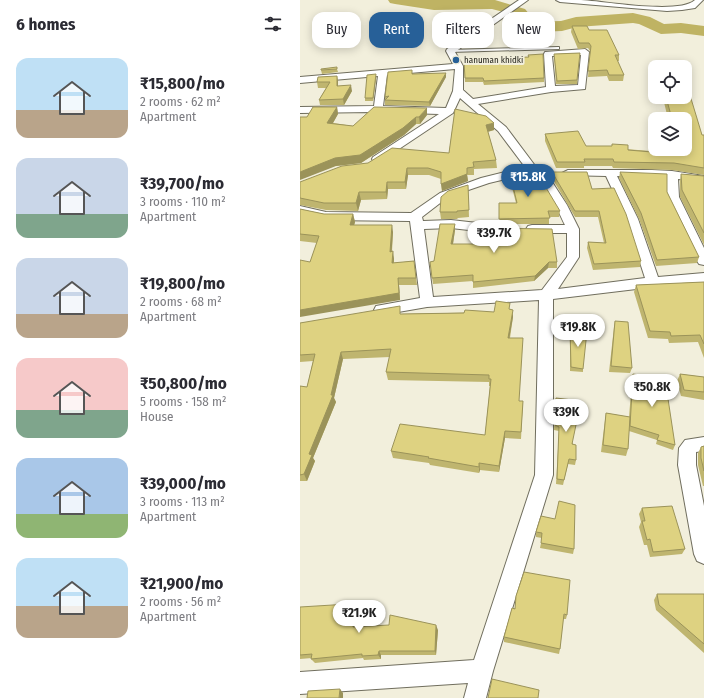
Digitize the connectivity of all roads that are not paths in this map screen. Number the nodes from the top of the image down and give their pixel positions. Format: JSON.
{"nodes":[{"id":1,"x":560,"y":0,"type":"edge"},
{"id":2,"x":699,"y":0,"type":"edge"},
{"id":3,"x":521,"y":2,"type":"edge"},
{"id":4,"x":558,"y":48,"type":"dead end"},
{"id":5,"x":450,"y":51,"type":"junction"},
{"id":6,"x":459,"y":66,"type":"junction"},
{"id":7,"x":383,"y":72,"type":"junction"},
{"id":8,"x":300,"y":80,"type":"edge"},
{"id":9,"x":551,"y":88,"type":"junction"},
{"id":10,"x":458,"y":91,"type":"junction"},
{"id":11,"x":472,"y":102,"type":"junction"},
{"id":12,"x":378,"y":109,"type":"junction"},
{"id":13,"x":300,"y":110,"type":"edge"},
{"id":14,"x":450,"y":111,"type":"junction"},
{"id":15,"x":370,"y":164,"type":"edge"},
{"id":16,"x":536,"y":171,"type":"junction"},
{"id":17,"x":609,"y":172,"type":"junction"},
{"id":18,"x":672,"y":174,"type":"junction"},
{"id":19,"x":704,"y":179,"type":"edge"},
{"id":20,"x":300,"y":210,"type":"edge"},
{"id":21,"x":416,"y":221,"type":"junction"},
{"id":22,"x":573,"y":229,"type":"junction"},
{"id":23,"x":704,"y":261,"type":"edge"},
{"id":24,"x":704,"y":278,"type":"edge"},
{"id":25,"x":652,"y":282,"type":"junction"},
{"id":26,"x":546,"y":295,"type":"junction"},
{"id":27,"x":427,"y":302,"type":"junction"},
{"id":28,"x":366,"y":312,"type":"edge"},
{"id":29,"x":704,"y":444,"type":"edge"},
{"id":30,"x":704,"y":554,"type":"edge"},
{"id":31,"x":482,"y":671,"type":"junction"},
{"id":32,"x":300,"y":683,"type":"edge"},
{"id":33,"x":475,"y":698,"type":"edge"}],
"edges":[{"from":1,"to":2,"type":"street"},
{"from":3,"to":5,"type":"street"},
{"from":4,"to":5,"type":"lane"},
{"from":5,"to":6,"type":"street"},
{"from":6,"to":7,"type":"street"},
{"from":6,"to":10,"type":"street"},
{"from":7,"to":8,"type":"street"},
{"from":7,"to":12,"type":"street"},
{"from":9,"to":9,"type":"street"},
{"from":9,"to":11,"type":"street"},
{"from":10,"to":11,"type":"street"},
{"from":10,"to":14,"type":"street"},
{"from":11,"to":16,"type":"street"},
{"from":12,"to":13,"type":"street"},
{"from":12,"to":14,"type":"street"},
{"from":14,"to":15,"type":"street"},
{"from":16,"to":17,"type":"street"},
{"from":16,"to":21,"type":"street"},
{"from":16,"to":22,"type":"street"},
{"from":17,"to":18,"type":"street"},
{"from":17,"to":25,"type":"street"},
{"from":18,"to":19,"type":"street"},
{"from":18,"to":23,"type":"street"},
{"from":20,"to":21,"type":"street"},
{"from":21,"to":22,"type":"street"},
{"from":21,"to":27,"type":"street"},
{"from":22,"to":26,"type":"street"},
{"from":24,"to":25,"type":"street"},
{"from":25,"to":26,"type":"street"},
{"from":26,"to":27,"type":"street"},
{"from":26,"to":31,"type":"street"},
{"from":27,"to":28,"type":"street"},
{"from":29,"to":30,"type":"street"},
{"from":31,"to":32,"type":"street"},
{"from":31,"to":33,"type":"street"}]}
